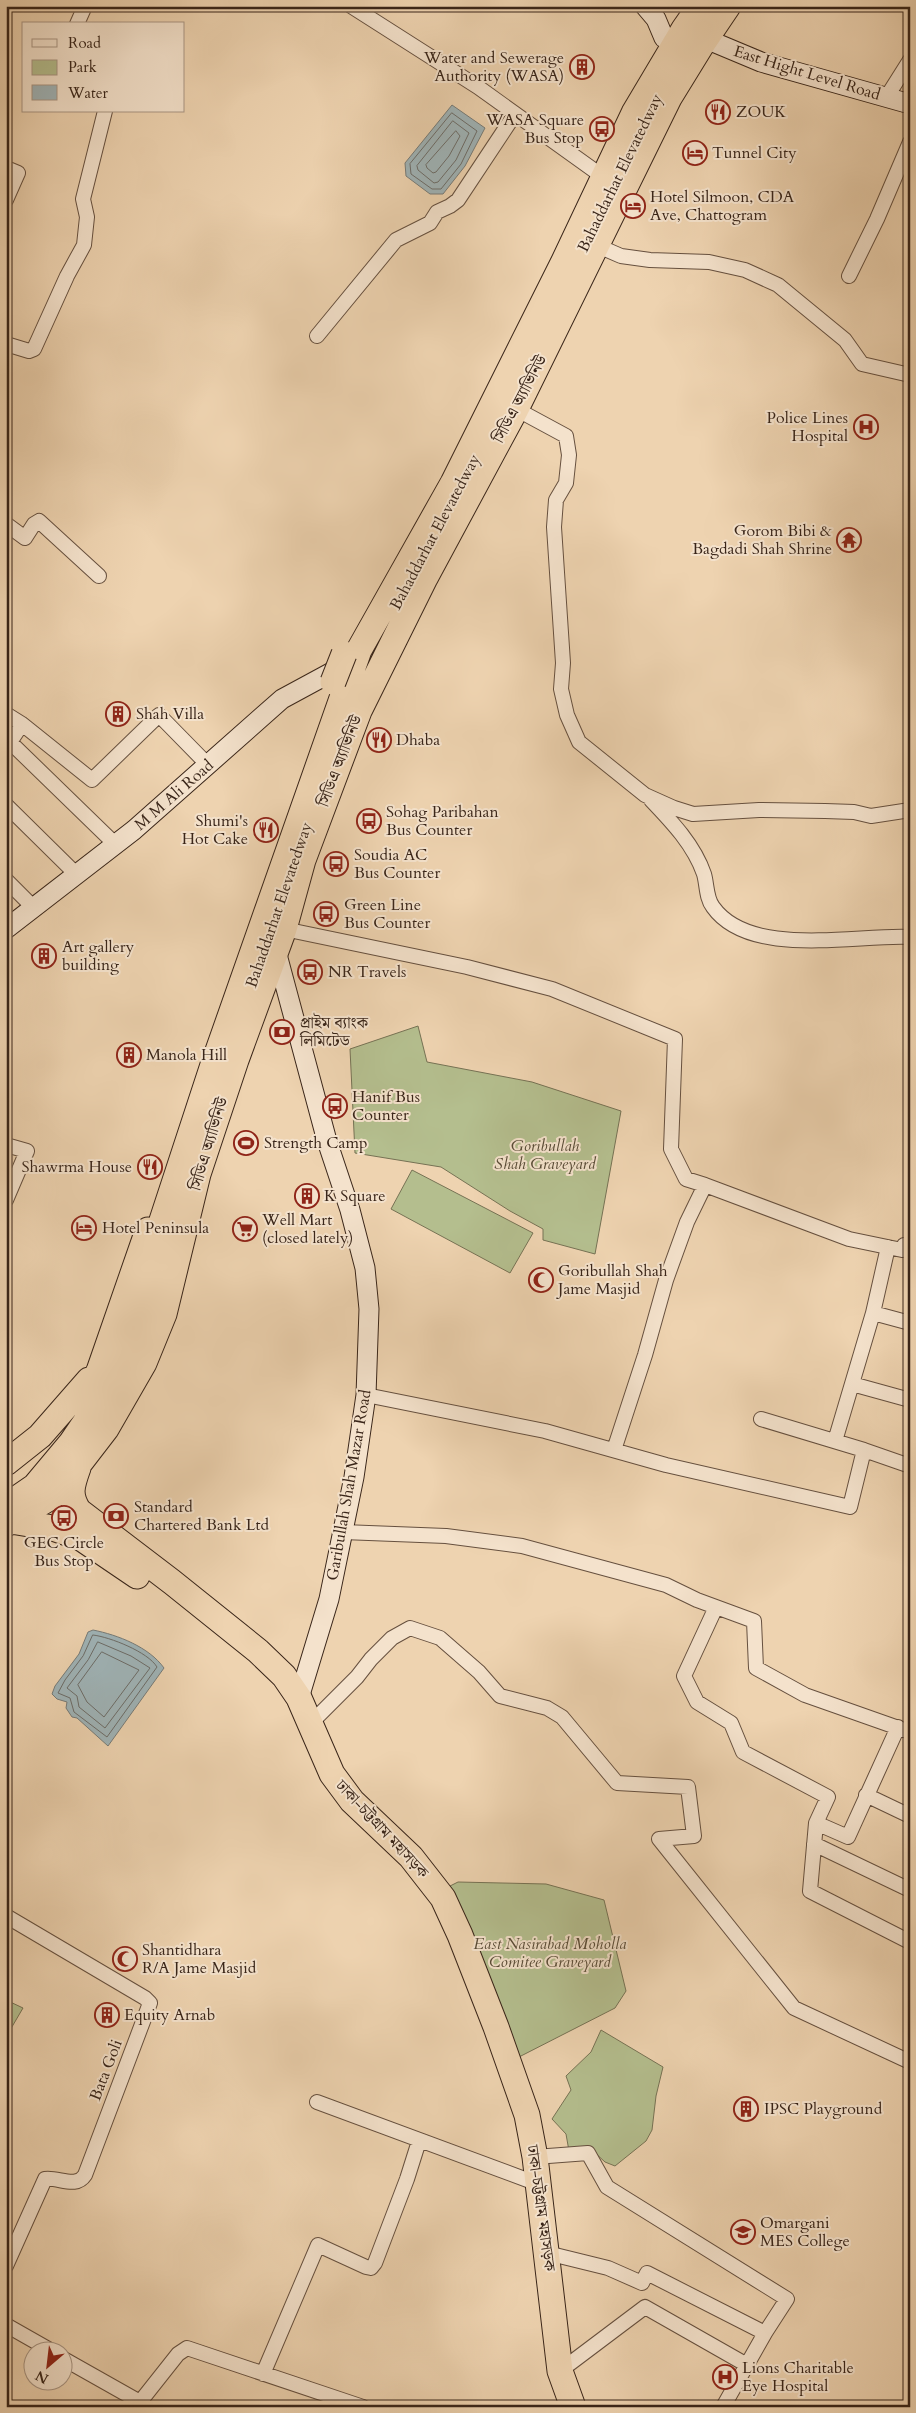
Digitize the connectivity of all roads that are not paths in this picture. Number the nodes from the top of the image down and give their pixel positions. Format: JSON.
{"nodes":[{"id":1,"x":85,"y":6,"type":"edge"},
{"id":2,"x":351,"y":6,"type":"edge"},
{"id":3,"x":645,"y":6,"type":"edge"},
{"id":4,"x":688,"y":6,"type":"edge"},
{"id":5,"x":700,"y":6,"type":"edge"},
{"id":6,"x":712,"y":6,"type":"edge"},
{"id":7,"x":728,"y":6,"type":"edge"},
{"id":8,"x":78,"y":22,"type":"edge"},
{"id":9,"x":664,"y":38,"type":"junction"},
{"id":10,"x":706,"y":39,"type":"junction"},
{"id":11,"x":910,"y":60,"type":"edge"},
{"id":12,"x":886,"y":98,"type":"junction"},
{"id":13,"x":910,"y":104,"type":"edge"},
{"id":14,"x":105,"y":112,"type":"edge"},
{"id":15,"x":515,"y":114,"type":"junction"},
{"id":16,"x":910,"y":142,"type":"edge"},
{"id":17,"x":604,"y":165,"type":"junction"},
{"id":18,"x":6,"y":168,"type":"edge"},
{"id":19,"x":6,"y":200,"type":"edge"},
{"id":20,"x":598,"y":246,"type":"junction"},
{"id":21,"x":849,"y":276,"type":"dead end"},
{"id":22,"x":317,"y":336,"type":"dead end"},
{"id":23,"x":6,"y":344,"type":"edge"},
{"id":24,"x":910,"y":374,"type":"edge"},
{"id":25,"x":516,"y":410,"type":"junction"},
{"id":26,"x":6,"y":524,"type":"edge"},
{"id":27,"x":99,"y":576,"type":"dead end"},
{"id":28,"x":341,"y":667,"type":"junction"},
{"id":29,"x":6,"y":714,"type":"edge"},
{"id":30,"x":22,"y":724,"type":"junction"},
{"id":31,"x":8,"y":745,"type":"edge"},
{"id":32,"x":208,"y":765,"type":"junction"},
{"id":33,"x":645,"y":794,"type":"junction"},
{"id":34,"x":6,"y":805,"type":"edge"},
{"id":35,"x":910,"y":810,"type":"edge"},
{"id":36,"x":115,"y":844,"type":"junction"},
{"id":37,"x":76,"y":874,"type":"junction"},
{"id":38,"x":6,"y":880,"type":"edge"},
{"id":39,"x":32,"y":907,"type":"junction"},
{"id":40,"x":6,"y":929,"type":"edge"},
{"id":41,"x":910,"y":936,"type":"edge"},
{"id":42,"x":280,"y":940,"type":"junction"},
{"id":43,"x":200,"y":1059,"type":"dead end"},
{"id":44,"x":6,"y":1144,"type":"edge"},
{"id":45,"x":705,"y":1185,"type":"junction"},
{"id":46,"x":6,"y":1200,"type":"edge"},
{"id":47,"x":888,"y":1247,"type":"junction"},
{"id":48,"x":910,"y":1247,"type":"edge"},
{"id":49,"x":873,"y":1313,"type":"junction"},
{"id":50,"x":910,"y":1323,"type":"edge"},
{"id":51,"x":99,"y":1371,"type":"junction"},
{"id":52,"x":852,"y":1384,"type":"junction"},
{"id":53,"x":366,"y":1395,"type":"junction"},
{"id":54,"x":910,"y":1400,"type":"edge"},
{"id":55,"x":761,"y":1419,"type":"dead end"},
{"id":56,"x":834,"y":1441,"type":"junction"},
{"id":57,"x":614,"y":1450,"type":"junction"},
{"id":58,"x":864,"y":1450,"type":"junction"},
{"id":59,"x":81,"y":1460,"type":"junction"},
{"id":60,"x":6,"y":1463,"type":"edge"},
{"id":61,"x":910,"y":1466,"type":"edge"},
{"id":62,"x":6,"y":1488,"type":"edge"},
{"id":63,"x":6,"y":1496,"type":"edge"},
{"id":64,"x":8,"y":1517,"type":"edge"},
{"id":65,"x":343,"y":1532,"type":"junction"},
{"id":66,"x":716,"y":1607,"type":"junction"},
{"id":67,"x":299,"y":1698,"type":"junction"},
{"id":68,"x":312,"y":1726,"type":"junction"},
{"id":69,"x":904,"y":1730,"type":"edge"},
{"id":70,"x":866,"y":1795,"type":"junction"},
{"id":71,"x":910,"y":1816,"type":"edge"},
{"id":72,"x":816,"y":1822,"type":"junction"},
{"id":73,"x":814,"y":1844,"type":"junction"},
{"id":74,"x":910,"y":1890,"type":"edge"},
{"id":75,"x":6,"y":1916,"type":"edge"},
{"id":76,"x":910,"y":1942,"type":"edge"},
{"id":77,"x":910,"y":2062,"type":"edge"},
{"id":78,"x":317,"y":2102,"type":"dead end"},
{"id":79,"x":419,"y":2141,"type":"junction"},
{"id":80,"x":534,"y":2172,"type":"junction"},
{"id":81,"x":547,"y":2253,"type":"junction"},
{"id":82,"x":6,"y":2266,"type":"edge"},
{"id":83,"x":6,"y":2325,"type":"edge"},
{"id":84,"x":765,"y":2333,"type":"junction"},
{"id":85,"x":32,"y":2340,"type":"edge"},
{"id":86,"x":72,"y":2364,"type":"edge"},
{"id":87,"x":747,"y":2365,"type":"junction"},
{"id":88,"x":560,"y":2371,"type":"junction"},
{"id":89,"x":263,"y":2374,"type":"junction"},
{"id":90,"x":324,"y":2401,"type":"edge"},
{"id":91,"x":363,"y":2407,"type":"edge"},
{"id":92,"x":561,"y":2407,"type":"edge"},
{"id":93,"x":573,"y":2407,"type":"edge"},
{"id":94,"x":723,"y":2407,"type":"edge"}],
"edges":[{"from":1,"to":8,"type":"street"},
{"from":2,"to":15,"type":"street"},
{"from":3,"to":9,"type":"street"},
{"from":4,"to":9,"type":"highway"},
{"from":5,"to":17,"type":"highway","name":"Bahaddarhat Elevatedway"},
{"from":6,"to":64,"type":"highway","name":"Bahaddarhat Elevatedway"},
{"from":7,"to":10,"type":"highway","name":"সিডিএ অ্যাভিনিউ"},
{"from":9,"to":17,"type":"highway"},
{"from":10,"to":12,"type":"street","name":"East Hight Level Road"},
{"from":10,"to":20,"type":"highway","name":"সিডিএ অ্যাভিনিউ"},
{"from":11,"to":12,"type":"street"},
{"from":12,"to":13,"type":"street","name":"East Hight Level Road"},
{"from":14,"to":23,"type":"street"},
{"from":15,"to":17,"type":"street"},
{"from":15,"to":22,"type":"street"},
{"from":16,"to":21,"type":"street"},
{"from":17,"to":28,"type":"highway"},
{"from":17,"to":63,"type":"highway","name":"Bahaddarhat Elevatedway"},
{"from":18,"to":19,"type":"street"},
{"from":20,"to":24,"type":"street"},
{"from":20,"to":25,"type":"highway","name":"সিডিএ অ্যাভিনিউ"},
{"from":25,"to":33,"type":"street"},
{"from":25,"to":42,"type":"highway","name":"সিডিএ অ্যাভিনিউ"},
{"from":26,"to":27,"type":"street"},
{"from":28,"to":32,"type":"street","name":"M M Ali Road"},
{"from":28,"to":43,"type":"highway"},
{"from":28,"to":51,"type":"highway","name":"সিডিএ অ্যাভিনিউ"},
{"from":29,"to":30,"type":"street"},
{"from":30,"to":31,"type":"street"},
{"from":30,"to":32,"type":"street"},
{"from":31,"to":36,"type":"street"},
{"from":32,"to":36,"type":"street","name":"M M Ali Road"},
{"from":33,"to":35,"type":"street"},
{"from":33,"to":41,"type":"street"},
{"from":34,"to":37,"type":"street"},
{"from":36,"to":37,"type":"street","name":"M M Ali Road"},
{"from":37,"to":39,"type":"street","name":"M M Ali Road"},
{"from":38,"to":39,"type":"street"},
{"from":39,"to":40,"type":"street","name":"M M Ali Road"},
{"from":42,"to":45,"type":"street"},
{"from":42,"to":53,"type":"street","name":"Garibullah Shah Mazar Road"},
{"from":42,"to":59,"type":"highway","name":"সিডিএ অ্যাভিনিউ"},
{"from":44,"to":46,"type":"street"},
{"from":45,"to":47,"type":"street"},
{"from":45,"to":57,"type":"street"},
{"from":47,"to":48,"type":"street"},
{"from":47,"to":49,"type":"street"},
{"from":49,"to":50,"type":"street"},
{"from":49,"to":52,"type":"street"},
{"from":51,"to":60,"type":"highway"},
{"from":51,"to":62,"type":"highway","name":"সিডিএ অ্যাভিনিউ"},
{"from":52,"to":54,"type":"street"},
{"from":52,"to":56,"type":"street"},
{"from":53,"to":57,"type":"street"},
{"from":53,"to":65,"type":"street","name":"Garibullah Shah Mazar Road"},
{"from":55,"to":56,"type":"street"},
{"from":56,"to":58,"type":"street"},
{"from":57,"to":58,"type":"street"},
{"from":58,"to":61,"type":"street"},
{"from":59,"to":64,"type":"highway","name":"সিডিএ অ্যাভিনিউ"},
{"from":59,"to":67,"type":"highway","name":"ঢাকা-চট্টগ্রাম মহাসড়ক"},
{"from":64,"to":80,"type":"highway","name":"ঢাকা-চট্টগ্রাম মহাসড়ক"},
{"from":65,"to":66,"type":"street"},
{"from":65,"to":67,"type":"street","name":"Garibullah Shah Mazar Road"},
{"from":66,"to":69,"type":"street"},
{"from":66,"to":72,"type":"street"},
{"from":67,"to":68,"type":"highway","name":"ঢাকা-চট্টগ্রাম মহাসড়ক"},
{"from":68,"to":77,"type":"street"},
{"from":68,"to":80,"type":"highway","name":"ঢাকা-চট্টগ্রাম মহাসড়ক"},
{"from":69,"to":70,"type":"street"},
{"from":70,"to":71,"type":"street"},
{"from":70,"to":72,"type":"street"},
{"from":72,"to":73,"type":"street"},
{"from":73,"to":74,"type":"street"},
{"from":73,"to":76,"type":"street"},
{"from":75,"to":82,"type":"street","name":"Bata Goli"},
{"from":78,"to":79,"type":"street"},
{"from":79,"to":80,"type":"street"},
{"from":79,"to":89,"type":"street"},
{"from":80,"to":81,"type":"highway","name":"ঢাকা-চট্টগ্রাম মহাসড়ক"},
{"from":80,"to":84,"type":"street"},
{"from":80,"to":92,"type":"highway","name":"ঢাকা-চট্টগ্রাম মহাসড়ক"},
{"from":81,"to":84,"type":"street"},
{"from":81,"to":88,"type":"highway","name":"ঢাকা-চট্টগ্রাম মহাসড়ক"},
{"from":83,"to":85,"type":"street"},
{"from":84,"to":87,"type":"street"},
{"from":86,"to":89,"type":"street"},
{"from":87,"to":88,"type":"street"},
{"from":87,"to":94,"type":"street"},
{"from":88,"to":93,"type":"highway","name":"ঢাকা-চট্টগ্রাম মহাসড়ক"},
{"from":89,"to":90,"type":"street"},
{"from":90,"to":91,"type":"street"}]}
